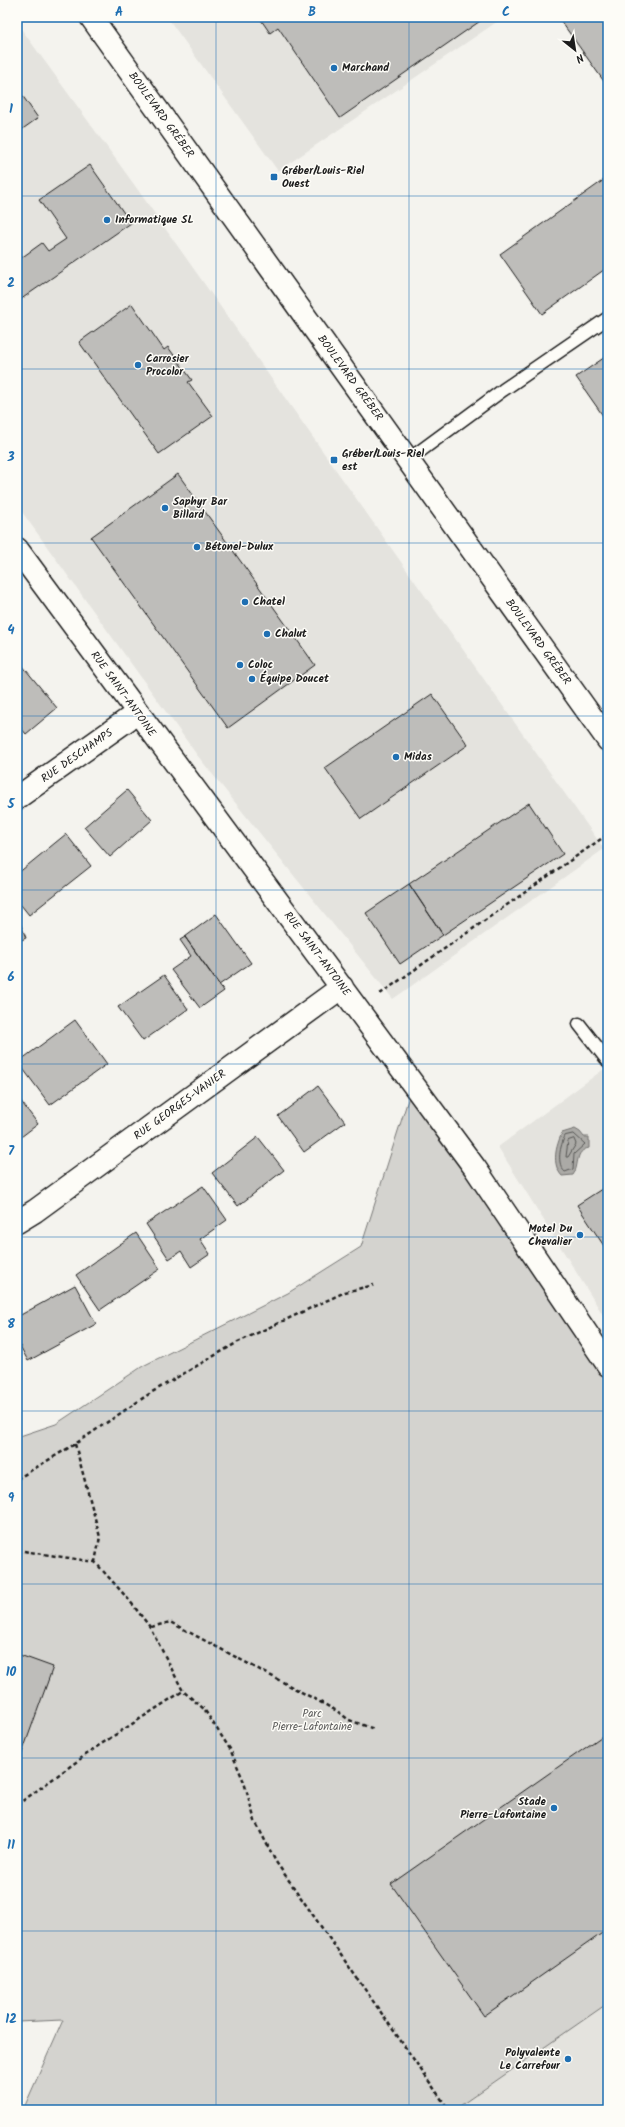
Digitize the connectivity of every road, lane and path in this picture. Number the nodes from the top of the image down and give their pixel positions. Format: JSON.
{"nodes":[{"id":1,"x":91,"y":17,"type":"edge"},
{"id":2,"x":608,"y":318,"type":"edge"},
{"id":3,"x":408,"y":460,"type":"junction"},
{"id":4,"x":17,"y":548,"type":"edge"},
{"id":5,"x":137,"y":713,"type":"junction"},
{"id":6,"x":608,"y":740,"type":"edge"},
{"id":7,"x":17,"y":798,"type":"edge"},
{"id":8,"x":608,"y":834,"type":"edge"},
{"id":9,"x":342,"y":987,"type":"junction"},
{"id":10,"x":358,"y":1009,"type":"junction"},
{"id":11,"x":579,"y":1024,"type":"dead end"},
{"id":12,"x":608,"y":1061,"type":"edge"},
{"id":13,"x":17,"y":1222,"type":"edge"},
{"id":14,"x":374,"y":1285,"type":"dead end"},
{"id":15,"x":608,"y":1365,"type":"edge"},
{"id":16,"x":74,"y":1444,"type":"junction"},
{"id":17,"x":17,"y":1480,"type":"edge"},
{"id":18,"x":17,"y":1550,"type":"edge"},
{"id":19,"x":95,"y":1562,"type":"junction"},
{"id":20,"x":150,"y":1627,"type":"junction"},
{"id":21,"x":183,"y":1691,"type":"junction"},
{"id":22,"x":374,"y":1729,"type":"dead end"},
{"id":23,"x":17,"y":1805,"type":"edge"},
{"id":24,"x":449,"y":2110,"type":"edge"}],
"edges":[{"from":1,"to":3,"type":"street","name":"BOULEVARD GRÉBER"},
{"from":2,"to":3,"type":"lane"},
{"from":3,"to":6,"type":"street","name":"BOULEVARD GRÉBER"},
{"from":4,"to":5,"type":"street","name":"RUE SAINT-ANTOINE"},
{"from":5,"to":7,"type":"street","name":"RUE DESCHAMPS"},
{"from":5,"to":9,"type":"street","name":"RUE SAINT-ANTOINE"},
{"from":8,"to":10,"type":"path"},
{"from":9,"to":10,"type":"street","name":"RUE SAINT-ANTOINE"},
{"from":9,"to":13,"type":"street","name":"RUE GEORGES-VANIER"},
{"from":10,"to":15,"type":"street","name":"RUE SAINT-ANTOINE"},
{"from":11,"to":12,"type":"lane"},
{"from":14,"to":16,"type":"path"},
{"from":16,"to":17,"type":"path"},
{"from":16,"to":19,"type":"path"},
{"from":18,"to":19,"type":"path"},
{"from":19,"to":20,"type":"path"},
{"from":20,"to":21,"type":"path"},
{"from":20,"to":22,"type":"path"},
{"from":21,"to":23,"type":"path"},
{"from":21,"to":24,"type":"path"}]}
